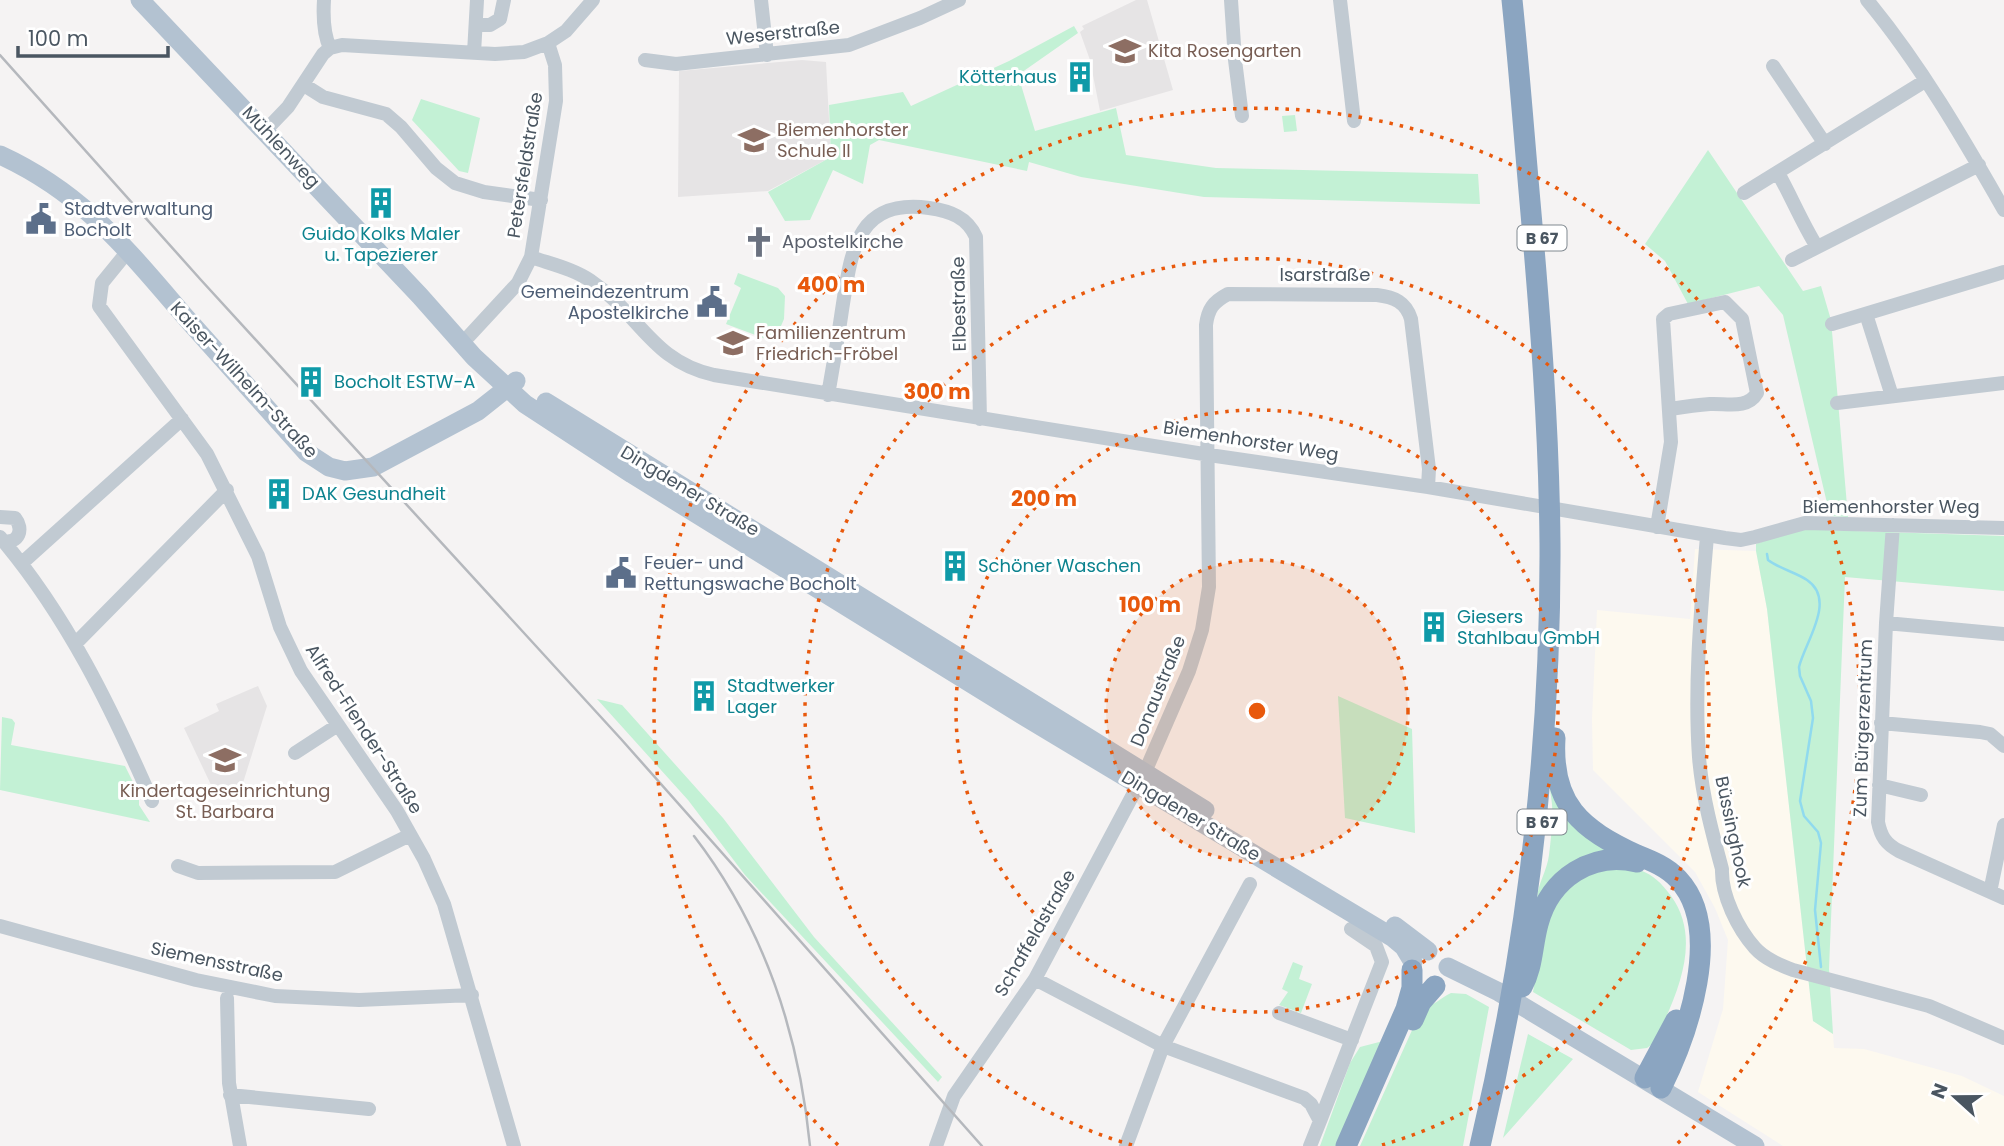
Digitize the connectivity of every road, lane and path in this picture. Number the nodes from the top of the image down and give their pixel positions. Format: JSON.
{"nodes":[{"id":1,"x":140,"y":0,"type":"edge"},
{"id":2,"x":324,"y":0,"type":"edge"},
{"id":3,"x":477,"y":0,"type":"edge"},
{"id":4,"x":504,"y":0,"type":"edge"},
{"id":5,"x":593,"y":0,"type":"edge"},
{"id":6,"x":761,"y":0,"type":"edge"},
{"id":7,"x":959,"y":0,"type":"edge"},
{"id":8,"x":1231,"y":0,"type":"edge"},
{"id":9,"x":1340,"y":0,"type":"edge"},
{"id":10,"x":1512,"y":0,"type":"edge"},
{"id":11,"x":1520,"y":0,"type":"edge"},
{"id":12,"x":1867,"y":0,"type":"edge"},
{"id":13,"x":476,"y":24,"type":"junction"},
{"id":14,"x":548,"y":43,"type":"junction"},
{"id":15,"x":330,"y":48,"type":"junction"},
{"id":16,"x":474,"y":53,"type":"junction"},
{"id":17,"x":767,"y":55,"type":"junction"},
{"id":18,"x":645,"y":60,"type":"dead end"},
{"id":19,"x":1773,"y":66,"type":"dead end"},
{"id":20,"x":1925,"y":81,"type":"junction"},
{"id":21,"x":304,"y":85,"type":"junction"},
{"id":22,"x":1242,"y":117,"type":"dead end"},
{"id":23,"x":1354,"y":121,"type":"dead end"},
{"id":24,"x":265,"y":131,"type":"junction"},
{"id":25,"x":1825,"y":144,"type":"junction"},
{"id":26,"x":0,"y":155,"type":"edge"},
{"id":27,"x":1979,"y":165,"type":"junction"},
{"id":28,"x":1778,"y":173,"type":"junction"},
{"id":29,"x":1744,"y":193,"type":"dead end"},
{"id":30,"x":541,"y":200,"type":"junction"},
{"id":31,"x":2004,"y":210,"type":"edge"},
{"id":32,"x":1817,"y":247,"type":"junction"},
{"id":33,"x":128,"y":251,"type":"junction"},
{"id":34,"x":531,"y":257,"type":"junction"},
{"id":35,"x":1792,"y":260,"type":"dead end"},
{"id":36,"x":2004,"y":272,"type":"edge"},
{"id":37,"x":420,"y":296,"type":"junction"},
{"id":38,"x":1866,"y":314,"type":"junction"},
{"id":39,"x":1832,"y":324,"type":"dead end"},
{"id":40,"x":469,"y":336,"type":"junction"},
{"id":41,"x":2004,"y":383,"type":"edge"},
{"id":42,"x":512,"y":385,"type":"junction"},
{"id":43,"x":828,"y":395,"type":"junction"},
{"id":44,"x":1892,"y":396,"type":"junction"},
{"id":45,"x":1838,"y":403,"type":"dead end"},
{"id":46,"x":1670,"y":409,"type":"junction"},
{"id":47,"x":182,"y":418,"type":"junction"},
{"id":48,"x":979,"y":418,"type":"junction"},
{"id":49,"x":1208,"y":454,"type":"junction"},
{"id":50,"x":1553,"y":474,"type":"junction"},
{"id":51,"x":1428,"y":487,"type":"junction"},
{"id":52,"x":227,"y":490,"type":"junction"},
{"id":53,"x":0,"y":517,"type":"edge"},
{"id":54,"x":1893,"y":525,"type":"junction"},
{"id":55,"x":1657,"y":527,"type":"junction"},
{"id":56,"x":2004,"y":527,"type":"edge"},
{"id":57,"x":1707,"y":536,"type":"junction"},
{"id":58,"x":1,"y":539,"type":"edge"},
{"id":59,"x":1554,"y":545,"type":"junction"},
{"id":60,"x":22,"y":563,"type":"junction"},
{"id":61,"x":1886,"y":623,"type":"junction"},
{"id":62,"x":2004,"y":634,"type":"edge"},
{"id":63,"x":76,"y":643,"type":"junction"},
{"id":64,"x":1555,"y":674,"type":"junction"},
{"id":65,"x":961,"y":677,"type":"junction"},
{"id":66,"x":1042,"y":710,"type":"junction"},
{"id":67,"x":1881,"y":723,"type":"junction"},
{"id":68,"x":338,"y":725,"type":"junction"},
{"id":69,"x":2004,"y":746,"type":"edge"},
{"id":70,"x":295,"y":753,"type":"dead end"},
{"id":71,"x":1141,"y":779,"type":"junction"},
{"id":72,"x":1879,"y":785,"type":"junction"},
{"id":73,"x":1921,"y":795,"type":"dead end"},
{"id":74,"x":152,"y":802,"type":"dead end"},
{"id":75,"x":2004,"y":825,"type":"edge"},
{"id":76,"x":410,"y":835,"type":"junction"},
{"id":77,"x":178,"y":866,"type":"dead end"},
{"id":78,"x":1250,"y":884,"type":"dead end"},
{"id":79,"x":1990,"y":892,"type":"junction"},
{"id":80,"x":2004,"y":898,"type":"edge"},
{"id":81,"x":0,"y":926,"type":"edge"},
{"id":82,"x":1351,"y":929,"type":"dead end"},
{"id":83,"x":1418,"y":961,"type":"junction"},
{"id":84,"x":1522,"y":973,"type":"junction"},
{"id":85,"x":1442,"y":977,"type":"junction"},
{"id":86,"x":1035,"y":979,"type":"junction"},
{"id":87,"x":472,"y":995,"type":"junction"},
{"id":88,"x":227,"y":998,"type":"dead end"},
{"id":89,"x":1279,"y":1013,"type":"dead end"},
{"id":90,"x":1509,"y":1032,"type":"junction"},
{"id":91,"x":2004,"y":1038,"type":"edge"},
{"id":92,"x":1352,"y":1040,"type":"junction"},
{"id":93,"x":1163,"y":1046,"type":"junction"},
{"id":94,"x":1653,"y":1083,"type":"junction"},
{"id":95,"x":230,"y":1094,"type":"junction"},
{"id":96,"x":369,"y":1109,"type":"dead end"},
{"id":97,"x":1320,"y":1121,"type":"junction"},
{"id":98,"x":240,"y":1146,"type":"edge"},
{"id":99,"x":514,"y":1146,"type":"edge"},
{"id":100,"x":936,"y":1146,"type":"edge"},
{"id":101,"x":1126,"y":1146,"type":"edge"},
{"id":102,"x":1310,"y":1146,"type":"edge"},
{"id":103,"x":1346,"y":1146,"type":"edge"},
{"id":104,"x":1356,"y":1146,"type":"edge"},
{"id":105,"x":1480,"y":1146,"type":"edge"},
{"id":106,"x":1489,"y":1146,"type":"edge"},
{"id":107,"x":1755,"y":1146,"type":"edge"}],
"edges":[{"from":1,"to":24,"type":"main road","name":"Mühlenweg"},
{"from":2,"to":15,"type":"street"},
{"from":3,"to":13,"type":"street"},
{"from":4,"to":13,"type":"street"},
{"from":5,"to":14,"type":"street"},
{"from":6,"to":17,"type":"street"},
{"from":7,"to":17,"type":"street","name":"Weserstraße"},
{"from":8,"to":22,"type":"street"},
{"from":9,"to":23,"type":"street"},
{"from":10,"to":50,"type":"highway","number":"B 67"},
{"from":11,"to":50,"type":"highway","number":"B 67"},
{"from":12,"to":20,"type":"street"},
{"from":13,"to":16,"type":"street"},
{"from":14,"to":16,"type":"street"},
{"from":14,"to":30,"type":"street","name":"Petersfeldstraße"},
{"from":15,"to":16,"type":"street"},
{"from":15,"to":21,"type":"street"},
{"from":17,"to":18,"type":"street","name":"Weserstraße"},
{"from":19,"to":25,"type":"street"},
{"from":20,"to":25,"type":"street"},
{"from":20,"to":27,"type":"street"},
{"from":21,"to":24,"type":"street"},
{"from":21,"to":30,"type":"street"},
{"from":24,"to":37,"type":"main road","name":"Mühlenweg"},
{"from":25,"to":28,"type":"street"},
{"from":26,"to":33,"type":"main road","name":"Kaiser-Wilhelm-Straße"},
{"from":27,"to":31,"type":"street"},
{"from":27,"to":32,"type":"street"},
{"from":28,"to":29,"type":"street"},
{"from":28,"to":32,"type":"street"},
{"from":30,"to":34,"type":"street","name":"Petersfeldstraße"},
{"from":32,"to":35,"type":"street"},
{"from":33,"to":42,"type":"main road","name":"Kaiser-Wilhelm-Straße"},
{"from":33,"to":47,"type":"street","name":"Alfred-Flender-Straße"},
{"from":34,"to":40,"type":"street","name":"Petersfeldstraße"},
{"from":34,"to":43,"type":"street","name":"Biemenhorster Weg"},
{"from":36,"to":38,"type":"street"},
{"from":37,"to":40,"type":"main road","name":"Mühlenweg"},
{"from":37,"to":42,"type":"main road","name":"Mühlenweg"},
{"from":38,"to":39,"type":"street"},
{"from":38,"to":44,"type":"street"},
{"from":40,"to":42,"type":"main road","name":"Mühlenweg"},
{"from":41,"to":44,"type":"street"},
{"from":42,"to":65,"type":"main road","name":"Dingdener Straße"},
{"from":42,"to":66,"type":"main road","name":"Dingdener Straße"},
{"from":43,"to":48,"type":"street","name":"Biemenhorster Weg"},
{"from":43,"to":48,"type":"street","name":"Elbestraße"},
{"from":44,"to":45,"type":"street"},
{"from":46,"to":46,"type":"street"},
{"from":46,"to":55,"type":"street"},
{"from":47,"to":52,"type":"street","name":"Alfred-Flender-Straße"},
{"from":47,"to":60,"type":"street"},
{"from":48,"to":49,"type":"street","name":"Biemenhorster Weg"},
{"from":49,"to":51,"type":"street","name":"Biemenhorster Weg"},
{"from":49,"to":51,"type":"street","name":"Isarstraße"},
{"from":49,"to":71,"type":"street","name":"Donaustraße"},
{"from":50,"to":59,"type":"highway","number":"B 67"},
{"from":51,"to":55,"type":"street","name":"Biemenhorster Weg"},
{"from":52,"to":63,"type":"street"},
{"from":52,"to":68,"type":"street","name":"Alfred-Flender-Straße"},
{"from":53,"to":58,"type":"street"},
{"from":54,"to":56,"type":"street","name":"Biemenhorster Weg"},
{"from":54,"to":57,"type":"street","name":"Biemenhorster Weg"},
{"from":54,"to":61,"type":"street","name":"Zum Bürgerzentrum"},
{"from":55,"to":57,"type":"street","name":"Biemenhorster Weg"},
{"from":57,"to":91,"type":"street","name":"Büssinghook"},
{"from":58,"to":60,"type":"street"},
{"from":59,"to":64,"type":"highway","number":"B 67"},
{"from":59,"to":84,"type":"highway","number":"B 67"},
{"from":60,"to":63,"type":"street"},
{"from":61,"to":62,"type":"street"},
{"from":61,"to":67,"type":"street","name":"Zum Bürgerzentrum"},
{"from":63,"to":74,"type":"street"},
{"from":64,"to":84,"type":"highway","number":"B 67"},
{"from":64,"to":94,"type":"highway"},
{"from":65,"to":66,"type":"main road","name":"Dingdener Straße"},
{"from":65,"to":71,"type":"main road","name":"Dingdener Straße"},
{"from":66,"to":71,"type":"main road","name":"Dingdener Straße"},
{"from":67,"to":69,"type":"street"},
{"from":67,"to":72,"type":"street","name":"Zum Bürgerzentrum"},
{"from":68,"to":70,"type":"street"},
{"from":68,"to":76,"type":"street","name":"Alfred-Flender-Straße"},
{"from":71,"to":83,"type":"main road","name":"Dingdener Straße"},
{"from":71,"to":86,"type":"street","name":"Schaffeldstraße"},
{"from":72,"to":73,"type":"street"},
{"from":72,"to":79,"type":"street","name":"Zum Bürgerzentrum"},
{"from":75,"to":79,"type":"street"},
{"from":76,"to":77,"type":"street"},
{"from":76,"to":87,"type":"street","name":"Alfred-Flender-Straße"},
{"from":78,"to":93,"type":"street"},
{"from":79,"to":80,"type":"street","name":"Zum Bürgerzentrum"},
{"from":81,"to":87,"type":"street","name":"Siemensstraße"},
{"from":82,"to":92,"type":"street"},
{"from":83,"to":85,"type":"main road","name":"Dingdener Straße"},
{"from":83,"to":85,"type":"main road","name":"Dingdener Straße"},
{"from":83,"to":103,"type":"highway"},
{"from":84,"to":90,"type":"highway","number":"B 67"},
{"from":84,"to":94,"type":"highway"},
{"from":85,"to":94,"type":"main road","name":"Dingdener Straße"},
{"from":85,"to":104,"type":"highway"},
{"from":86,"to":93,"type":"street"},
{"from":86,"to":100,"type":"street","name":"Schaffeldstraße"},
{"from":87,"to":99,"type":"street","name":"Alfred-Flender-Straße"},
{"from":88,"to":95,"type":"street"},
{"from":89,"to":92,"type":"street"},
{"from":90,"to":105,"type":"highway","number":"B 67"},
{"from":90,"to":106,"type":"highway","number":"B 67"},
{"from":92,"to":97,"type":"street"},
{"from":93,"to":97,"type":"street"},
{"from":93,"to":101,"type":"street"},
{"from":94,"to":107,"type":"main road","name":"Dingdener Straße"},
{"from":95,"to":96,"type":"street"},
{"from":95,"to":98,"type":"street"},
{"from":97,"to":102,"type":"street"}]}
